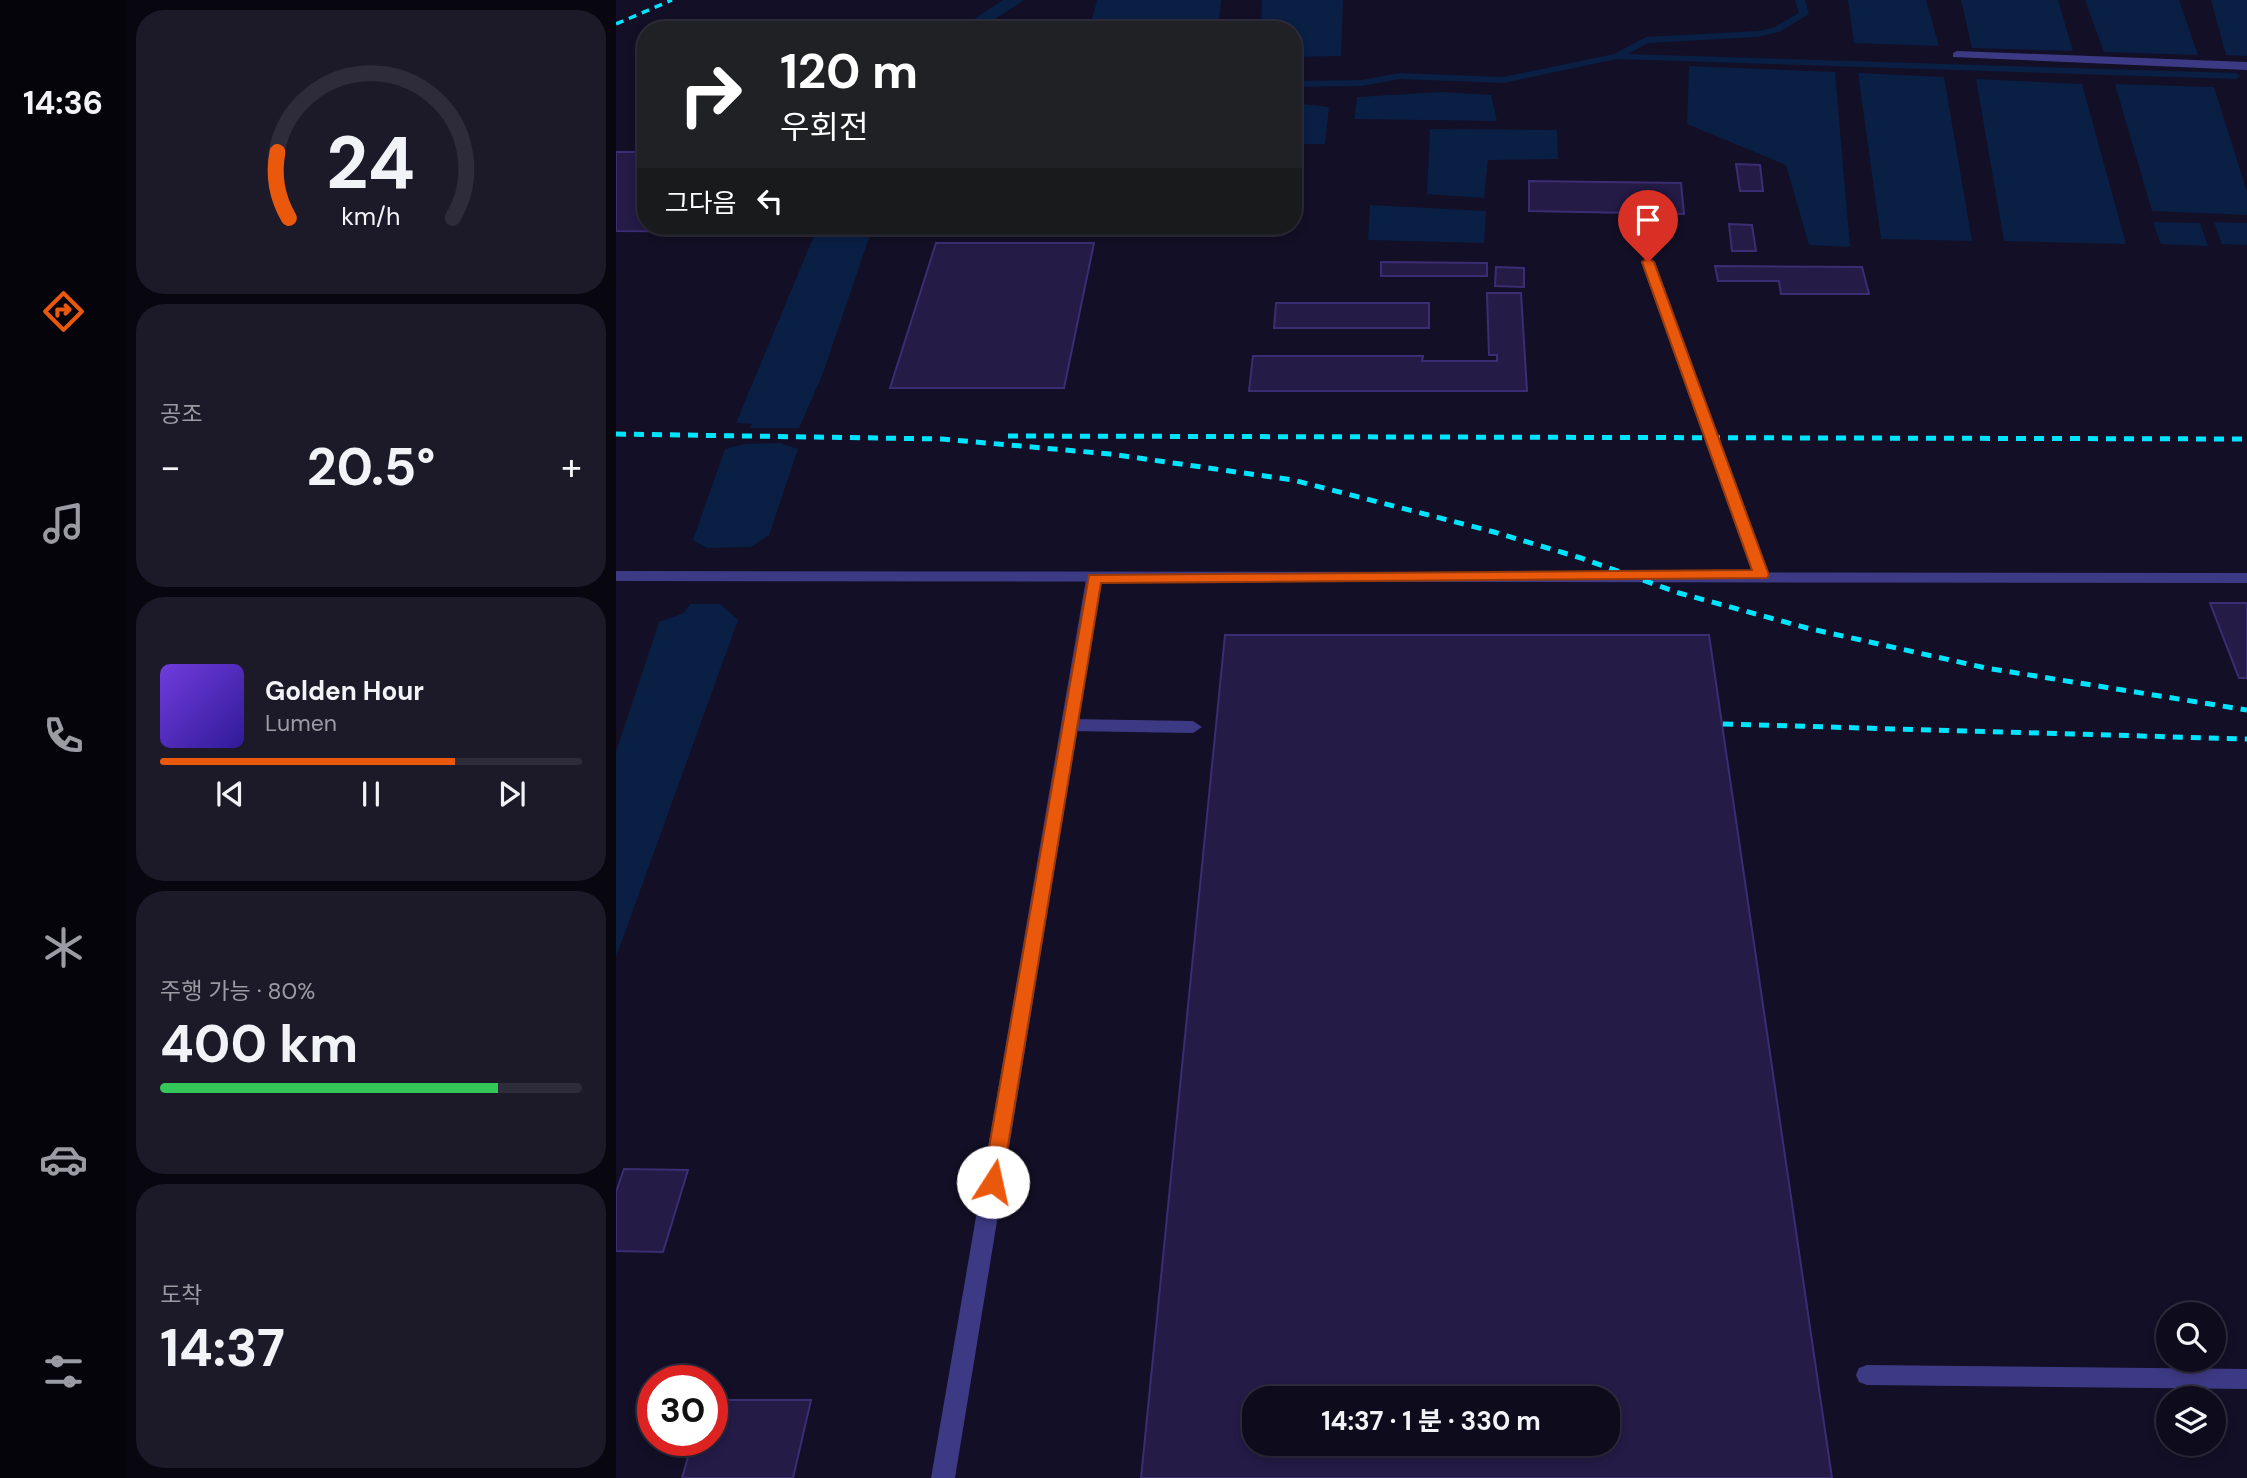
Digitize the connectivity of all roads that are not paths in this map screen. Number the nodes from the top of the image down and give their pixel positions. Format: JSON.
{"nodes":[{"id":1,"x":1957,"y":55,"type":"dead end"},
{"id":2,"x":2247,"y":66,"type":"edge"},
{"id":3,"x":1648,"y":262,"type":"dead end"},
{"id":4,"x":1761,"y":575,"type":"junction"},
{"id":5,"x":616,"y":576,"type":"edge"},
{"id":6,"x":2247,"y":578,"type":"edge"},
{"id":7,"x":1094,"y":579,"type":"junction"},
{"id":8,"x":1070,"y":725,"type":"junction"},
{"id":9,"x":1194,"y":727,"type":"dead end"},
{"id":10,"x":1867,"y":1374,"type":"dead end"},
{"id":11,"x":2247,"y":1379,"type":"edge"},
{"id":12,"x":943,"y":1478,"type":"edge"}],
"edges":[{"from":1,"to":2,"type":"street"},
{"from":3,"to":4,"type":"street"},
{"from":4,"to":6,"type":"street"},
{"from":4,"to":7,"type":"street"},
{"from":5,"to":7,"type":"street"},
{"from":7,"to":8,"type":"street"},
{"from":8,"to":9,"type":"street"},
{"from":8,"to":12,"type":"street"},
{"from":10,"to":11,"type":"street"}]}
